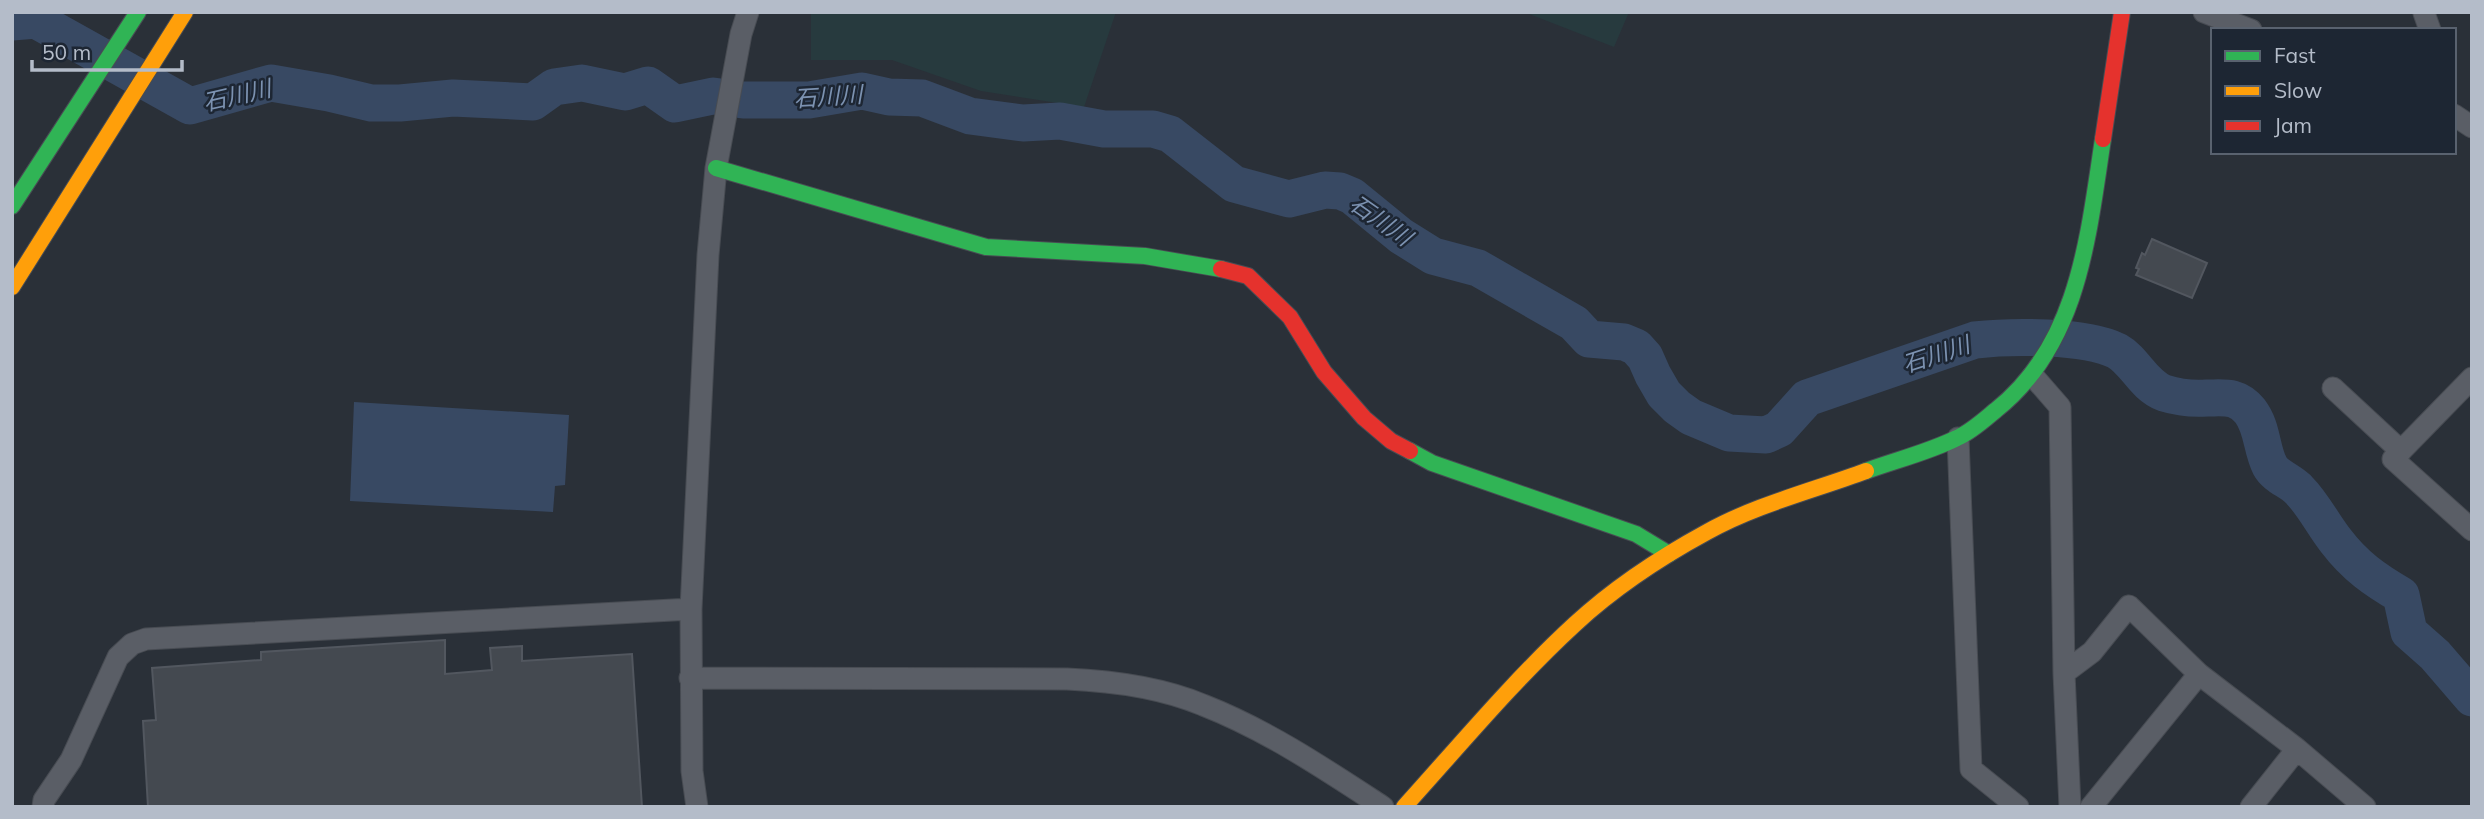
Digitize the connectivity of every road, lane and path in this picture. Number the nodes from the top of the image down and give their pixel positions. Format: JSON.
{"nodes":[{"id":1,"x":138,"y":12,"type":"edge"},
{"id":2,"x":185,"y":12,"type":"edge"},
{"id":3,"x":747,"y":12,"type":"edge"},
{"id":4,"x":2122,"y":12,"type":"edge"},
{"id":5,"x":2204,"y":12,"type":"edge"},
{"id":6,"x":2246,"y":28,"type":"edge"},
{"id":7,"x":716,"y":168,"type":"junction"},
{"id":8,"x":12,"y":206,"type":"edge"},
{"id":9,"x":12,"y":287,"type":"edge"},
{"id":10,"x":2037,"y":371,"type":"junction"},
{"id":11,"x":2472,"y":379,"type":"edge"},
{"id":12,"x":2333,"y":388,"type":"dead end"},
{"id":13,"x":1958,"y":438,"type":"junction"},
{"id":14,"x":2401,"y":451,"type":"junction"},
{"id":15,"x":2472,"y":530,"type":"edge"},
{"id":16,"x":1669,"y":554,"type":"junction"},
{"id":17,"x":691,"y":610,"type":"junction"},
{"id":18,"x":2064,"y":673,"type":"junction"},
{"id":19,"x":2199,"y":674,"type":"junction"},
{"id":20,"x":690,"y":678,"type":"junction"},
{"id":21,"x":2297,"y":750,"type":"junction"},
{"id":22,"x":43,"y":807,"type":"edge"},
{"id":23,"x":697,"y":807,"type":"edge"},
{"id":24,"x":1383,"y":807,"type":"edge"},
{"id":25,"x":1404,"y":807,"type":"edge"},
{"id":26,"x":2018,"y":807,"type":"edge"},
{"id":27,"x":2070,"y":807,"type":"edge"},
{"id":28,"x":2091,"y":807,"type":"edge"},
{"id":29,"x":2251,"y":807,"type":"edge"},
{"id":30,"x":2365,"y":807,"type":"edge"}],
"edges":[{"from":1,"to":8,"type":"main road"},
{"from":2,"to":9,"type":"main road"},
{"from":3,"to":7,"type":"street"},
{"from":4,"to":10,"type":"main road"},
{"from":5,"to":6,"type":"street"},
{"from":7,"to":16,"type":"main road"},
{"from":7,"to":17,"type":"street"},
{"from":10,"to":13,"type":"main road"},
{"from":10,"to":18,"type":"street"},
{"from":11,"to":14,"type":"street"},
{"from":12,"to":14,"type":"street"},
{"from":13,"to":16,"type":"main road"},
{"from":13,"to":26,"type":"street"},
{"from":14,"to":15,"type":"street"},
{"from":16,"to":25,"type":"main road"},
{"from":17,"to":20,"type":"street"},
{"from":17,"to":22,"type":"street"},
{"from":18,"to":19,"type":"street"},
{"from":18,"to":27,"type":"street"},
{"from":19,"to":21,"type":"street"},
{"from":19,"to":28,"type":"street"},
{"from":20,"to":23,"type":"street"},
{"from":20,"to":24,"type":"street"},
{"from":21,"to":29,"type":"street"},
{"from":21,"to":30,"type":"street"}]}
